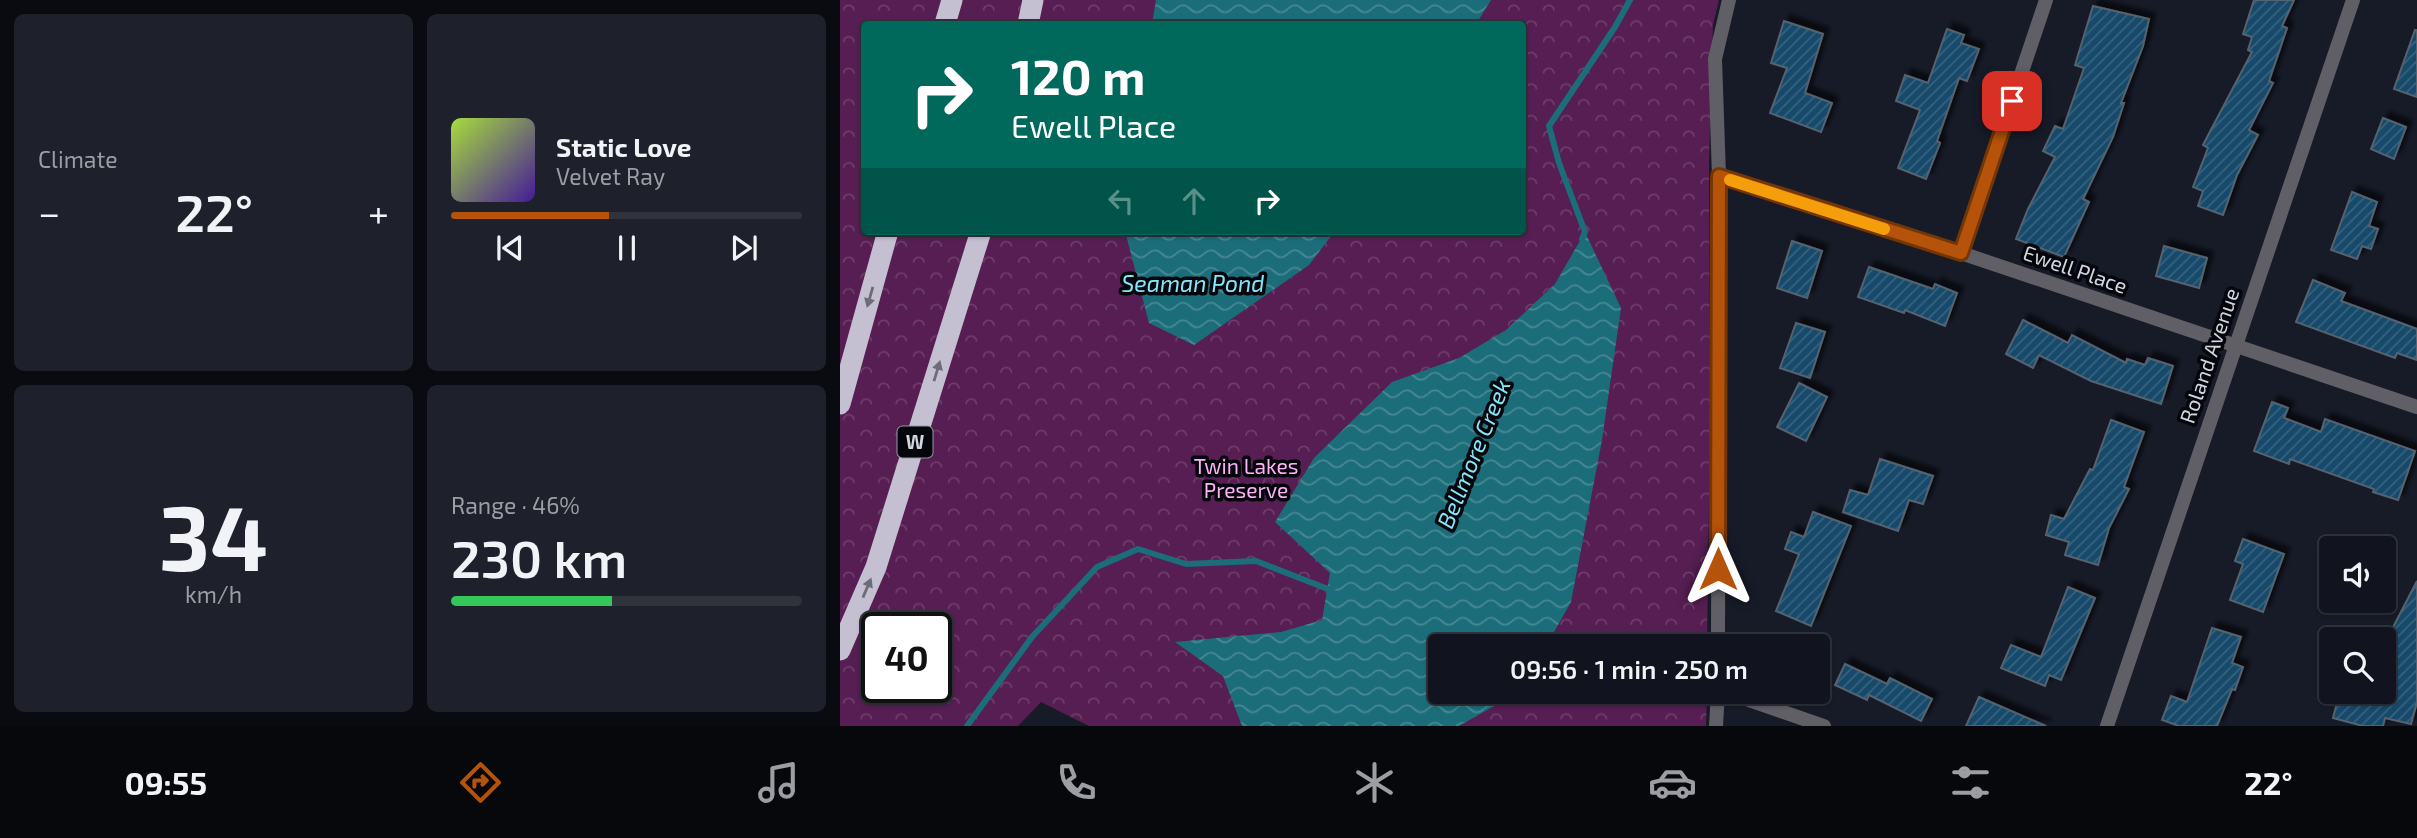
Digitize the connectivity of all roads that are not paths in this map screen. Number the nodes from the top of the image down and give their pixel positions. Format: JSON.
{"nodes":[{"id":1,"x":952,"y":0,"type":"edge"},
{"id":2,"x":1032,"y":0,"type":"edge"},
{"id":3,"x":1729,"y":0,"type":"edge"},
{"id":4,"x":2046,"y":0,"type":"edge"},
{"id":5,"x":2353,"y":0,"type":"edge"},
{"id":6,"x":946,"y":21,"type":"edge"},
{"id":7,"x":1028,"y":21,"type":"edge"},
{"id":8,"x":1719,"y":176,"type":"junction"},
{"id":9,"x":887,"y":235,"type":"edge"},
{"id":10,"x":980,"y":235,"type":"edge"},
{"id":11,"x":1961,"y":253,"type":"junction"},
{"id":12,"x":2236,"y":346,"type":"junction"},
{"id":13,"x":840,"y":404,"type":"edge"},
{"id":14,"x":2417,"y":407,"type":"edge"},
{"id":15,"x":1718,"y":634,"type":"edge"},
{"id":16,"x":840,"y":650,"type":"edge"},
{"id":17,"x":1719,"y":704,"type":"edge"},
{"id":18,"x":1759,"y":704,"type":"edge"},
{"id":19,"x":1716,"y":726,"type":"edge"},
{"id":20,"x":1824,"y":726,"type":"edge"},
{"id":21,"x":2107,"y":726,"type":"edge"}],
"edges":[{"from":1,"to":6,"type":"highway"},
{"from":2,"to":7,"type":"highway"},
{"from":3,"to":8,"type":"street"},
{"from":4,"to":11,"type":"street"},
{"from":5,"to":12,"type":"street","name":"Roland Avenue"},
{"from":8,"to":11,"type":"street","name":"Ewell Place"},
{"from":8,"to":15,"type":"street"},
{"from":9,"to":13,"type":"highway","one_way":true},
{"from":16,"to":10,"type":"highway","number":"W","one_way":true},
{"from":11,"to":12,"type":"street","name":"Ewell Place"},
{"from":12,"to":14,"type":"street","name":"Ewell Place"},
{"from":12,"to":21,"type":"street","name":"Roland Avenue"},
{"from":17,"to":19,"type":"street"},
{"from":18,"to":20,"type":"street"}]}
